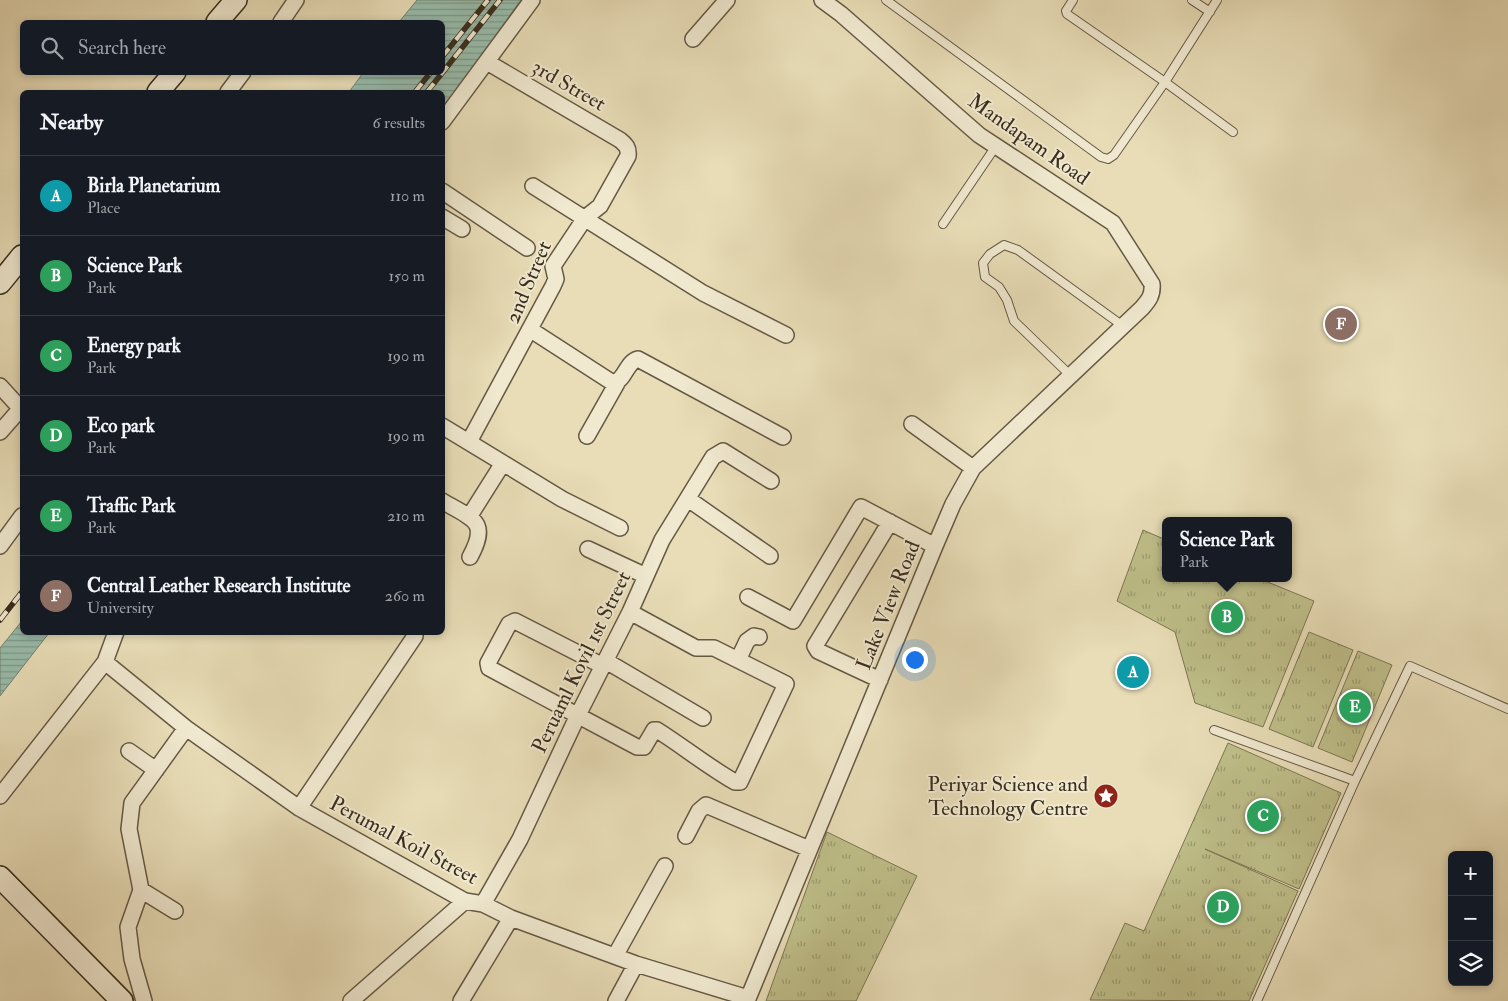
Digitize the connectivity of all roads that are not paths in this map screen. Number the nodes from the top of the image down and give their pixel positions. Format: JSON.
{"nodes":[{"id":1,"x":236,"y":0,"type":"edge"},
{"id":2,"x":296,"y":0,"type":"edge"},
{"id":3,"x":532,"y":0,"type":"edge"},
{"id":4,"x":727,"y":0,"type":"edge"},
{"id":5,"x":822,"y":0,"type":"edge"},
{"id":6,"x":886,"y":0,"type":"edge"},
{"id":7,"x":1073,"y":0,"type":"edge"},
{"id":8,"x":1192,"y":0,"type":"edge"},
{"id":9,"x":1217,"y":0,"type":"edge"},
{"id":10,"x":1210,"y":12,"type":"junction"},
{"id":11,"x":219,"y":20,"type":"edge"},
{"id":12,"x":282,"y":20,"type":"edge"},
{"id":13,"x":693,"y":39,"type":"dead end"},
{"id":14,"x":487,"y":62,"type":"junction"},
{"id":15,"x":172,"y":75,"type":"edge"},
{"id":16,"x":241,"y":75,"type":"edge"},
{"id":17,"x":1165,"y":82,"type":"junction"},
{"id":18,"x":160,"y":90,"type":"edge"},
{"id":19,"x":230,"y":90,"type":"edge"},
{"id":20,"x":445,"y":118,"type":"edge"},
{"id":21,"x":1233,"y":132,"type":"dead end"},
{"id":22,"x":996,"y":146,"type":"junction"},
{"id":23,"x":627,"y":147,"type":"joint"},
{"id":24,"x":532,"y":186,"type":"dead end"},
{"id":25,"x":445,"y":193,"type":"edge"},
{"id":26,"x":585,"y":218,"type":"junction"},
{"id":27,"x":445,"y":219,"type":"edge"},
{"id":28,"x":942,"y":224,"type":"dead end"},
{"id":29,"x":462,"y":229,"type":"dead end"},
{"id":30,"x":527,"y":248,"type":"dead end"},
{"id":31,"x":20,"y":258,"type":"edge"},
{"id":32,"x":0,"y":283,"type":"edge"},
{"id":33,"x":1152,"y":284,"type":"joint"},
{"id":34,"x":1123,"y":326,"type":"junction"},
{"id":35,"x":532,"y":330,"type":"junction"},
{"id":36,"x":786,"y":335,"type":"dead end"},
{"id":37,"x":1070,"y":375,"type":"junction"},
{"id":38,"x":617,"y":383,"type":"junction"},
{"id":39,"x":0,"y":386,"type":"edge"},
{"id":40,"x":20,"y":406,"type":"edge"},
{"id":41,"x":20,"y":410,"type":"edge"},
{"id":42,"x":912,"y":424,"type":"dead end"},
{"id":43,"x":445,"y":428,"type":"edge"},
{"id":44,"x":0,"y":432,"type":"edge"},
{"id":45,"x":588,"y":436,"type":"dead end"},
{"id":46,"x":783,"y":437,"type":"dead end"},
{"id":47,"x":473,"y":443,"type":"junction"},
{"id":48,"x":503,"y":463,"type":"junction"},
{"id":49,"x":973,"y":468,"type":"junction"},
{"id":50,"x":771,"y":481,"type":"dead end"},
{"id":51,"x":688,"y":499,"type":"junction"},
{"id":52,"x":445,"y":503,"type":"edge"},
{"id":53,"x":469,"y":517,"type":"junction"},
{"id":54,"x":20,"y":519,"type":"edge"},
{"id":55,"x":890,"y":522,"type":"junction"},
{"id":56,"x":620,"y":528,"type":"dead end"},
{"id":57,"x":0,"y":546,"type":"edge"},
{"id":58,"x":934,"y":546,"type":"junction"},
{"id":59,"x":588,"y":549,"type":"dead end"},
{"id":60,"x":770,"y":556,"type":"dead end"},
{"id":61,"x":470,"y":557,"type":"dead end"},
{"id":62,"x":646,"y":576,"type":"junction"},
{"id":63,"x":748,"y":597,"type":"dead end"},
{"id":64,"x":630,"y":612,"type":"junction"},
{"id":65,"x":115,"y":635,"type":"edge"},
{"id":66,"x":415,"y":636,"type":"dead end"},
{"id":67,"x":759,"y":637,"type":"dead end"},
{"id":68,"x":738,"y":660,"type":"junction"},
{"id":69,"x":105,"y":662,"type":"junction"},
{"id":70,"x":604,"y":664,"type":"junction"},
{"id":71,"x":880,"y":680,"type":"junction"},
{"id":72,"x":1508,"y":709,"type":"edge"},
{"id":73,"x":578,"y":715,"type":"junction"},
{"id":74,"x":703,"y":718,"type":"dead end"},
{"id":75,"x":186,"y":728,"type":"junction"},
{"id":76,"x":1214,"y":730,"type":"dead end"},
{"id":77,"x":129,"y":751,"type":"dead end"},
{"id":78,"x":156,"y":770,"type":"junction"},
{"id":79,"x":1355,"y":781,"type":"junction"},
{"id":80,"x":0,"y":796,"type":"edge"},
{"id":81,"x":299,"y":808,"type":"junction"},
{"id":82,"x":686,"y":836,"type":"dead end"},
{"id":83,"x":809,"y":848,"type":"junction"},
{"id":84,"x":665,"y":866,"type":"dead end"},
{"id":85,"x":0,"y":877,"type":"edge"},
{"id":86,"x":141,"y":890,"type":"junction"},
{"id":87,"x":465,"y":902,"type":"junction"},
{"id":88,"x":483,"y":904,"type":"junction"},
{"id":89,"x":175,"y":911,"type":"dead end"},
{"id":90,"x":511,"y":918,"type":"junction"},
{"id":91,"x":614,"y":956,"type":"junction"},
{"id":92,"x":636,"y":964,"type":"junction"},
{"id":93,"x":747,"y":1000,"type":"edge"},
{"id":94,"x":122,"y":1001,"type":"edge"},
{"id":95,"x":144,"y":1001,"type":"edge"},
{"id":96,"x":351,"y":1001,"type":"edge"},
{"id":97,"x":461,"y":1001,"type":"edge"},
{"id":98,"x":616,"y":1001,"type":"edge"},
{"id":99,"x":1257,"y":1001,"type":"edge"}],
"edges":[{"from":1,"to":11,"type":"street"},
{"from":2,"to":12,"type":"street"},
{"from":3,"to":14,"type":"street"},
{"from":4,"to":13,"type":"street"},
{"from":5,"to":22,"type":"street","name":"Mandapam Road"},
{"from":6,"to":17,"type":"lane"},
{"from":7,"to":17,"type":"lane"},
{"from":8,"to":10,"type":"lane"},
{"from":9,"to":10,"type":"lane"},
{"from":10,"to":17,"type":"lane"},
{"from":14,"to":20,"type":"street"},
{"from":14,"to":23,"type":"street","name":"3rd Street"},
{"from":15,"to":18,"type":"street"},
{"from":16,"to":19,"type":"street"},
{"from":17,"to":21,"type":"lane"},
{"from":22,"to":28,"type":"lane"},
{"from":22,"to":33,"type":"street","name":"Mandapam Road"},
{"from":23,"to":26,"type":"street","name":"2nd Street"},
{"from":24,"to":26,"type":"street"},
{"from":25,"to":30,"type":"street"},
{"from":26,"to":35,"type":"street","name":"2nd Street"},
{"from":26,"to":36,"type":"street"},
{"from":27,"to":29,"type":"street"},
{"from":31,"to":32,"type":"street"},
{"from":33,"to":34,"type":"street","name":"Lake View Road"},
{"from":34,"to":37,"type":"street","name":"Lake View Road"},
{"from":34,"to":37,"type":"lane"},
{"from":35,"to":38,"type":"street"},
{"from":35,"to":47,"type":"street","name":"2nd Street"},
{"from":37,"to":49,"type":"street","name":"Lake View Road"},
{"from":38,"to":45,"type":"street"},
{"from":38,"to":46,"type":"street"},
{"from":39,"to":40,"type":"street"},
{"from":41,"to":44,"type":"street"},
{"from":42,"to":49,"type":"street"},
{"from":43,"to":47,"type":"street"},
{"from":47,"to":48,"type":"street"},
{"from":48,"to":53,"type":"street"},
{"from":48,"to":56,"type":"street"},
{"from":49,"to":58,"type":"street","name":"Lake View Road"},
{"from":50,"to":51,"type":"street","name":"Peruaml Kovil 1st Street"},
{"from":51,"to":60,"type":"street"},
{"from":51,"to":62,"type":"street","name":"Peruaml Kovil 1st Street"},
{"from":52,"to":53,"type":"street"},
{"from":53,"to":61,"type":"street"},
{"from":54,"to":57,"type":"street"},
{"from":55,"to":58,"type":"street"},
{"from":55,"to":63,"type":"street"},
{"from":55,"to":71,"type":"street"},
{"from":58,"to":71,"type":"street","name":"Lake View Road"},
{"from":59,"to":62,"type":"street"},
{"from":62,"to":64,"type":"street","name":"Peruaml Kovil 1st Street"},
{"from":64,"to":68,"type":"street"},
{"from":64,"to":70,"type":"street","name":"Peruaml Kovil 1st Street"},
{"from":65,"to":69,"type":"street"},
{"from":66,"to":81,"type":"street"},
{"from":67,"to":68,"type":"street"},
{"from":68,"to":73,"type":"street"},
{"from":69,"to":75,"type":"street","name":"Perumal Koil Street"},
{"from":69,"to":80,"type":"street"},
{"from":70,"to":73,"type":"street","name":"Peruaml Kovil 1st Street"},
{"from":70,"to":73,"type":"street"},
{"from":70,"to":74,"type":"street"},
{"from":71,"to":83,"type":"street","name":"Lake View Road"},
{"from":72,"to":79,"type":"lane"},
{"from":73,"to":88,"type":"street","name":"Peruaml Kovil 1st Street"},
{"from":75,"to":78,"type":"street"},
{"from":75,"to":81,"type":"street","name":"Perumal Koil Street"},
{"from":76,"to":79,"type":"lane"},
{"from":77,"to":78,"type":"street"},
{"from":78,"to":86,"type":"street"},
{"from":79,"to":99,"type":"lane"},
{"from":81,"to":87,"type":"street","name":"Perumal Koil Street"},
{"from":82,"to":83,"type":"street"},
{"from":83,"to":93,"type":"street","name":"Lake View Road"},
{"from":84,"to":91,"type":"street"},
{"from":85,"to":94,"type":"street"},
{"from":86,"to":89,"type":"street"},
{"from":86,"to":95,"type":"street"},
{"from":87,"to":88,"type":"street","name":"Perumal Koil Street"},
{"from":87,"to":96,"type":"street"},
{"from":88,"to":90,"type":"street","name":"Perumal Koil Street"},
{"from":90,"to":91,"type":"street","name":"Perumal Koil Street"},
{"from":90,"to":97,"type":"street"},
{"from":91,"to":92,"type":"street","name":"Perumal Koil Street"},
{"from":92,"to":93,"type":"street","name":"Perumal Koil Street"},
{"from":92,"to":98,"type":"street"}]}
